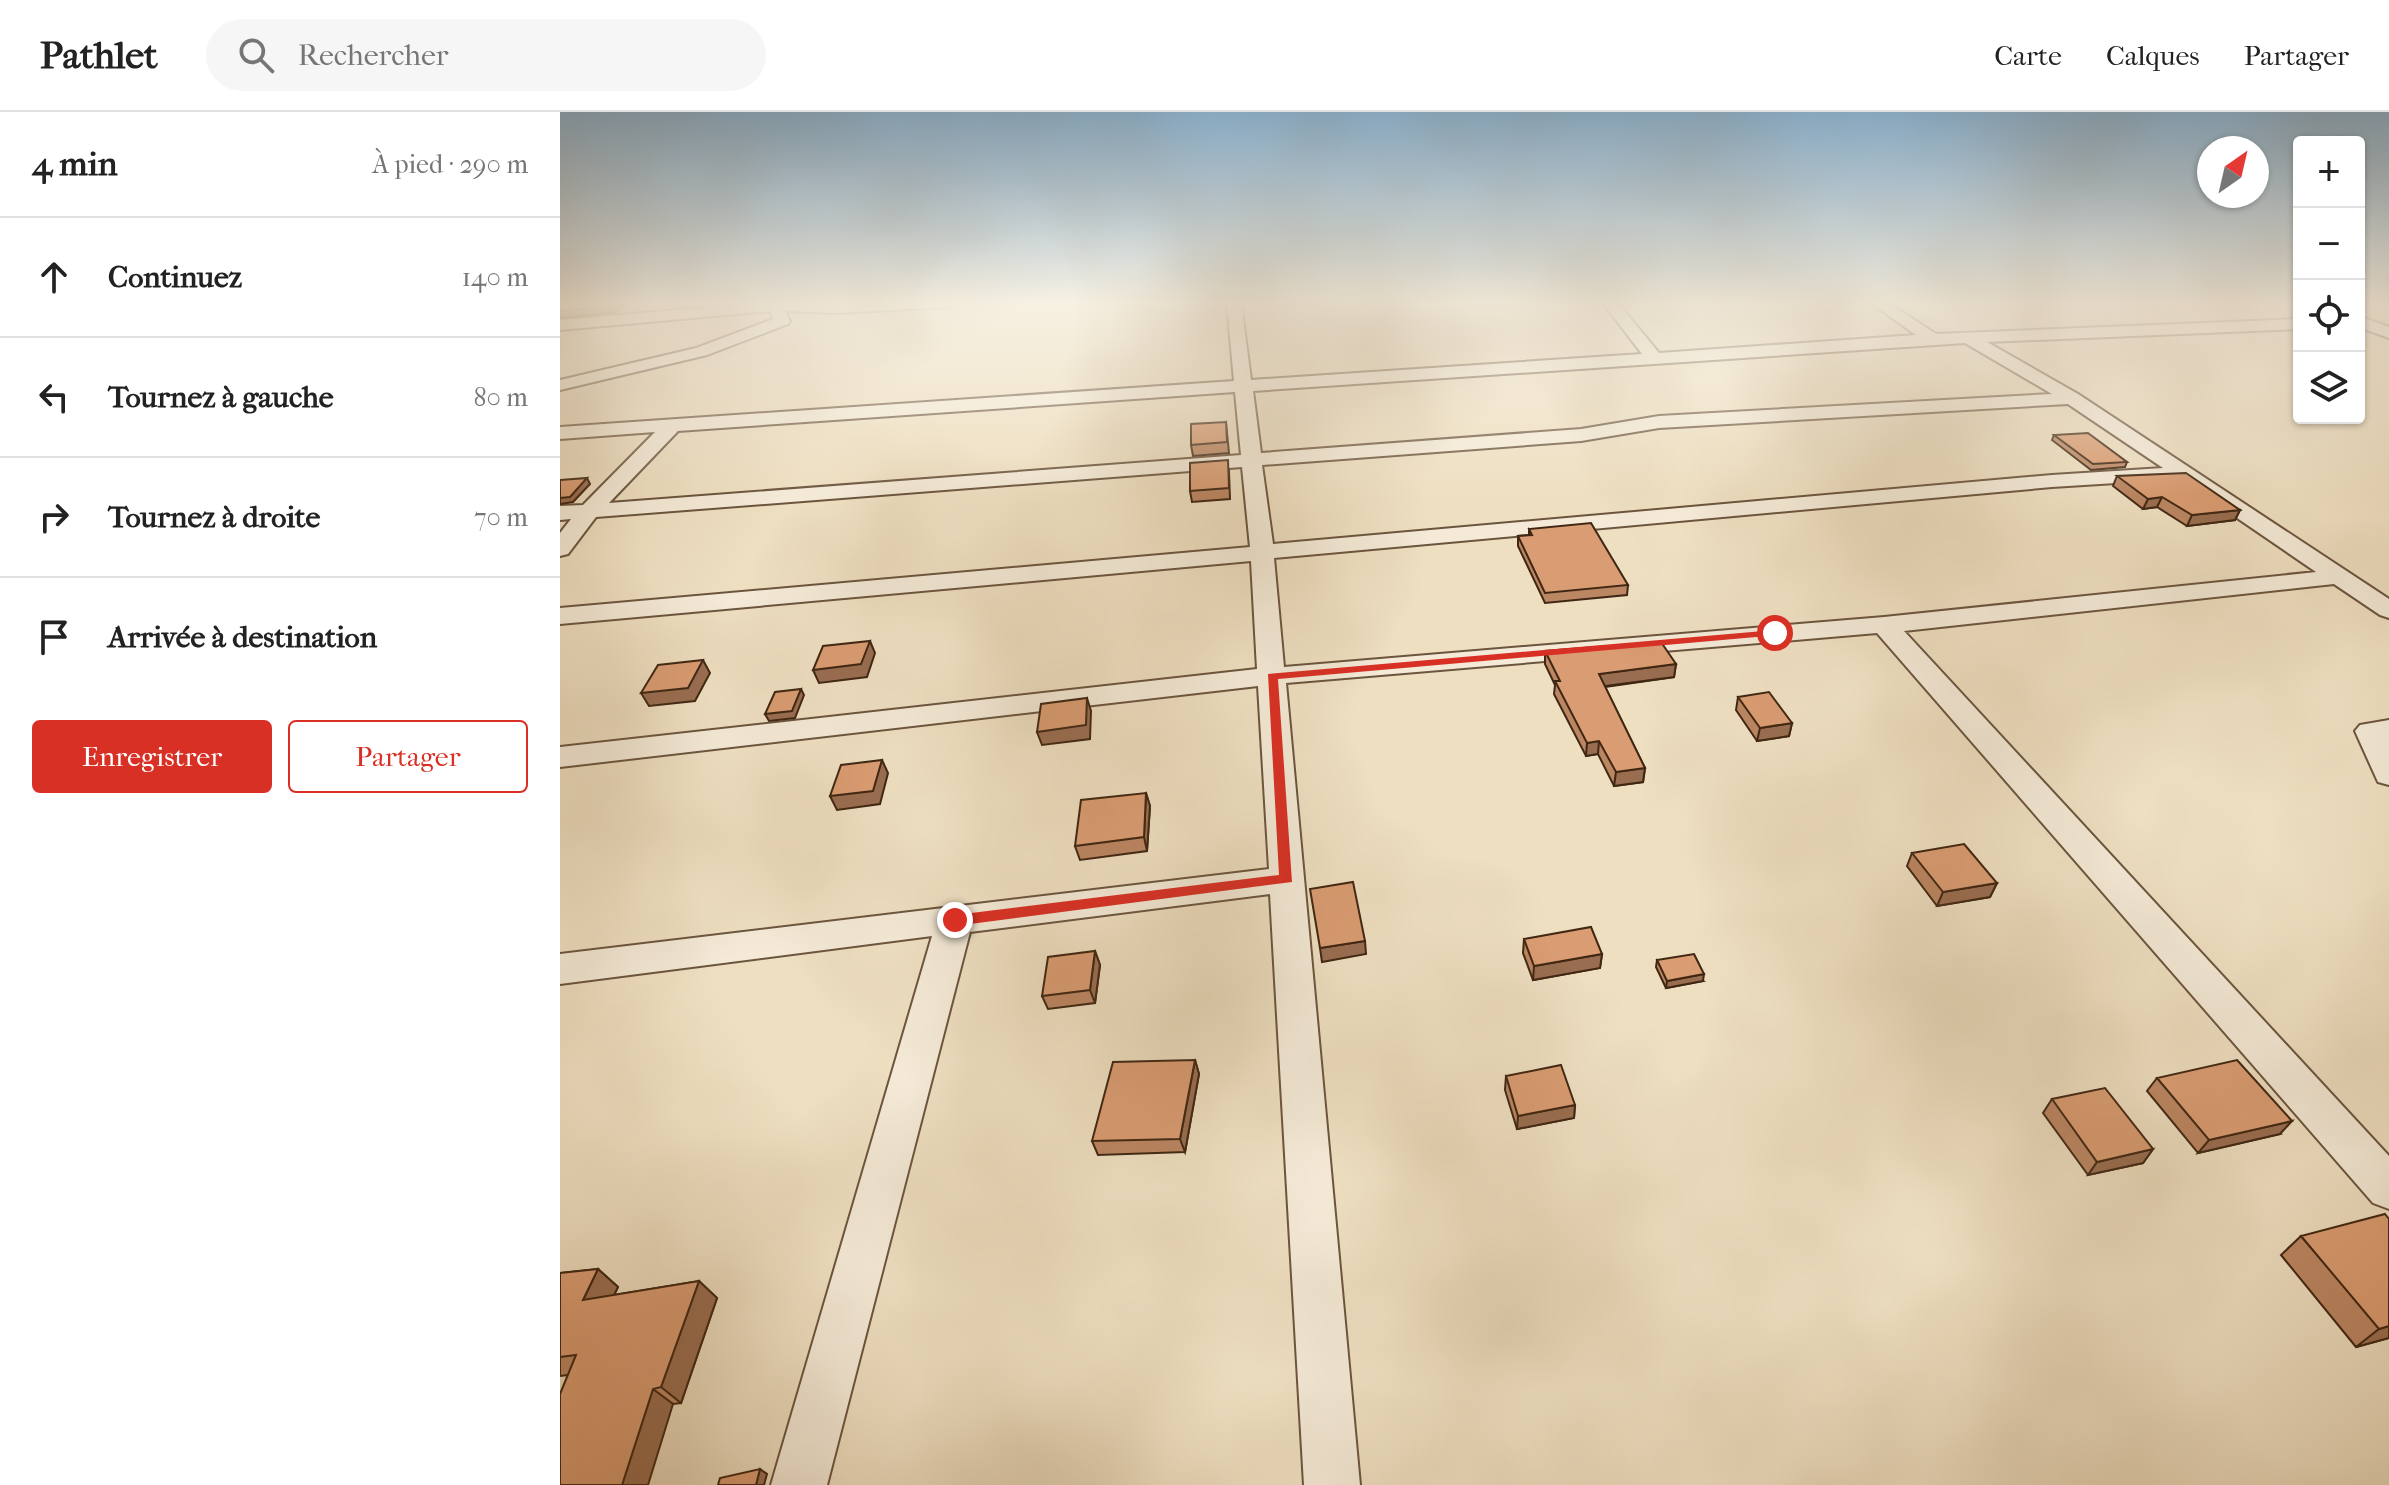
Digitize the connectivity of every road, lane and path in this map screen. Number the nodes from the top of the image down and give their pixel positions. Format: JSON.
{"nodes":[{"id":1,"x":632,"y":367,"type":"edge"},
{"id":2,"x":1242,"y":367,"type":"edge"},
{"id":3,"x":1521,"y":367,"type":"edge"},
{"id":4,"x":2019,"y":367,"type":"edge"},
{"id":5,"x":560,"y":385,"type":"edge"},
{"id":6,"x":1244,"y":386,"type":"junction"},
{"id":7,"x":2072,"y":398,"type":"junction"},
{"id":8,"x":671,"y":427,"type":"junction"},
{"id":9,"x":560,"y":433,"type":"edge"},
{"id":10,"x":1253,"y":459,"type":"junction"},
{"id":11,"x":2180,"y":473,"type":"junction"},
{"id":12,"x":589,"y":511,"type":"junction"},
{"id":13,"x":560,"y":513,"type":"edge"},
{"id":14,"x":560,"y":549,"type":"edge"},
{"id":15,"x":1262,"y":553,"type":"junction"},
{"id":16,"x":2344,"y":582,"type":"junction"},
{"id":17,"x":2389,"y":584,"type":"edge"},
{"id":18,"x":2389,"y":610,"type":"edge"},
{"id":19,"x":560,"y":616,"type":"edge"},
{"id":20,"x":1884,"y":625,"type":"junction"},
{"id":21,"x":1272,"y":676,"type":"junction"},
{"id":22,"x":2389,"y":729,"type":"edge"},
{"id":23,"x":560,"y":757,"type":"edge"},
{"id":24,"x":2389,"y":775,"type":"edge"},
{"id":25,"x":1287,"y":879,"type":"junction"},
{"id":26,"x":955,"y":920,"type":"junction"},
{"id":27,"x":560,"y":969,"type":"edge"},
{"id":28,"x":2389,"y":1188,"type":"edge"},
{"id":29,"x":799,"y":1485,"type":"edge"},
{"id":30,"x":1332,"y":1485,"type":"edge"}],
"edges":[{"from":1,"to":5,"type":"street"},
{"from":2,"to":6,"type":"street"},
{"from":3,"to":6,"type":"street"},
{"from":4,"to":7,"type":"street"},
{"from":6,"to":8,"type":"street"},
{"from":6,"to":10,"type":"street"},
{"from":7,"to":10,"type":"street"},
{"from":7,"to":11,"type":"street"},
{"from":8,"to":9,"type":"street"},
{"from":8,"to":12,"type":"street"},
{"from":10,"to":12,"type":"street"},
{"from":10,"to":15,"type":"street"},
{"from":11,"to":15,"type":"street"},
{"from":11,"to":16,"type":"street"},
{"from":12,"to":13,"type":"street"},
{"from":12,"to":14,"type":"street"},
{"from":15,"to":19,"type":"street"},
{"from":15,"to":21,"type":"street"},
{"from":16,"to":17,"type":"street"},
{"from":16,"to":18,"type":"street"},
{"from":16,"to":20,"type":"street"},
{"from":20,"to":21,"type":"street"},
{"from":20,"to":28,"type":"street"},
{"from":21,"to":23,"type":"street"},
{"from":21,"to":25,"type":"street"},
{"from":22,"to":24,"type":"street"},
{"from":25,"to":26,"type":"street"},
{"from":25,"to":30,"type":"street"},
{"from":26,"to":27,"type":"street"},
{"from":26,"to":29,"type":"street"}]}
